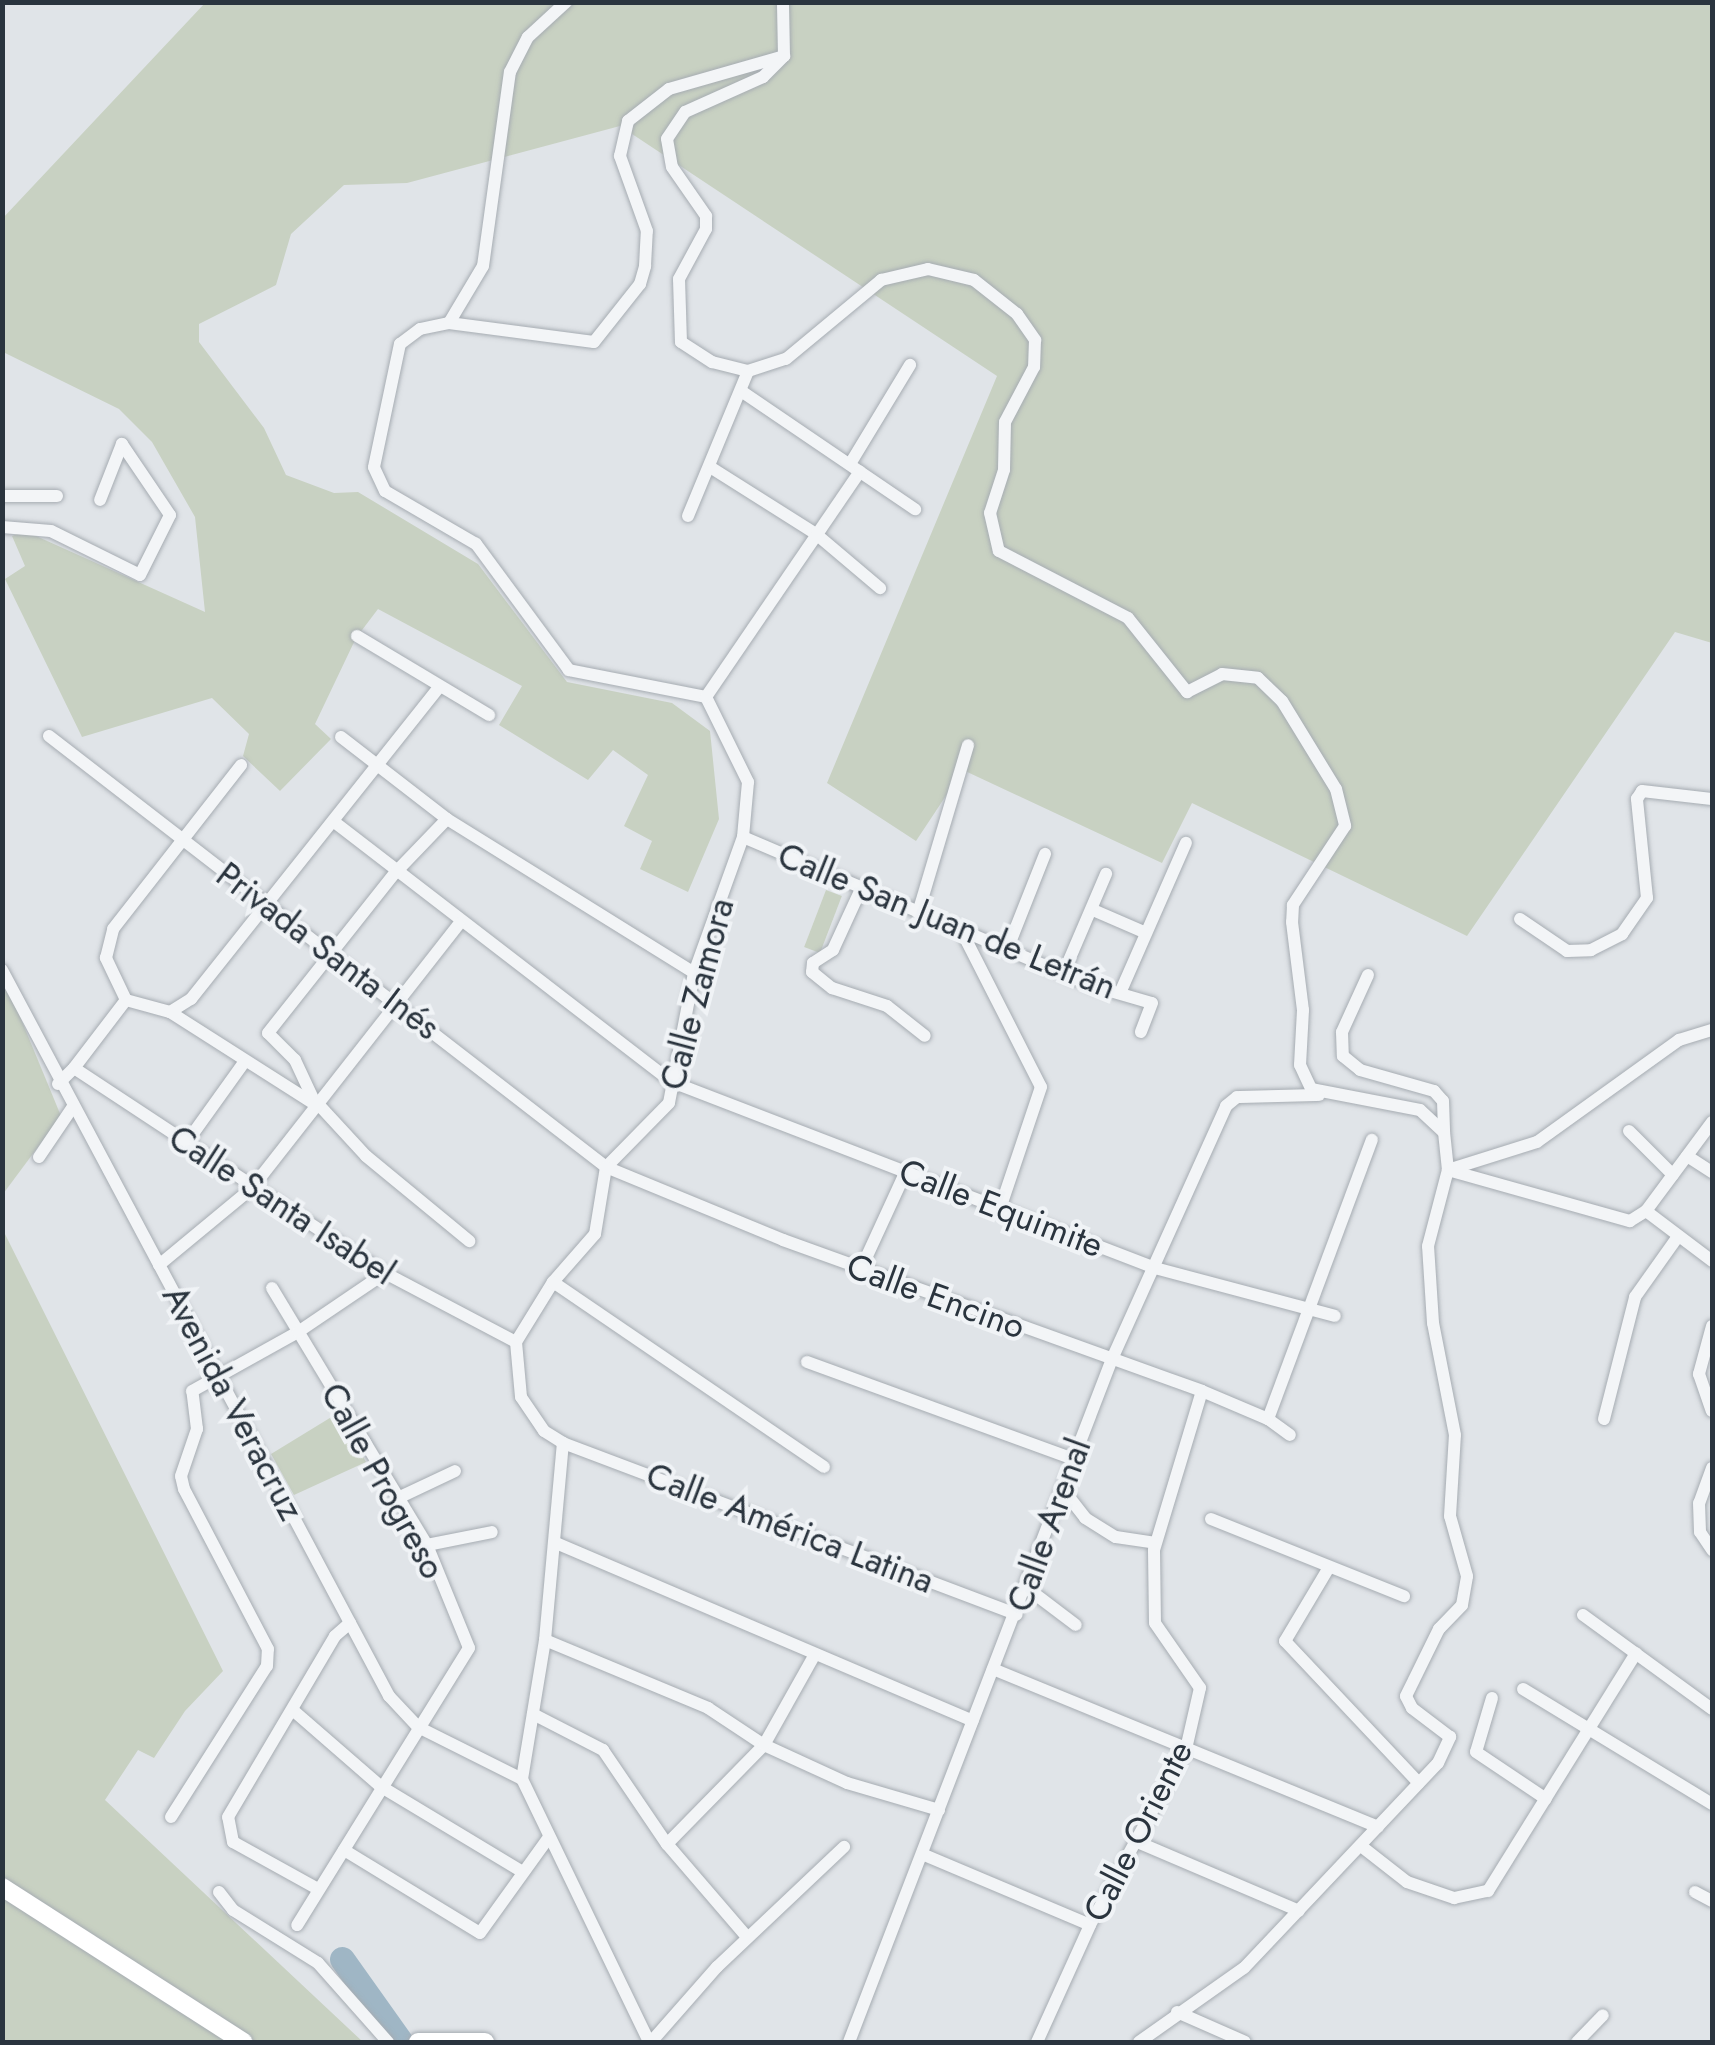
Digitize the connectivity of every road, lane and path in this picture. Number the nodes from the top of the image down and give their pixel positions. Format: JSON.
{"nodes":[{"id":1,"x":566,"y":2,"type":"edge"},
{"id":2,"x":783,"y":2,"type":"edge"},
{"id":3,"x":784,"y":56,"type":"junction"},
{"id":4,"x":449,"y":323,"type":"junction"},
{"id":5,"x":910,"y":365,"type":"dead end"},
{"id":6,"x":748,"y":371,"type":"junction"},
{"id":7,"x":744,"y":393,"type":"junction"},
{"id":8,"x":710,"y":467,"type":"junction"},
{"id":9,"x":855,"y":467,"type":"junction"},
{"id":10,"x":2,"y":496,"type":"edge"},
{"id":11,"x":57,"y":496,"type":"dead end"},
{"id":12,"x":100,"y":500,"type":"dead end"},
{"id":13,"x":915,"y":509,"type":"dead end"},
{"id":14,"x":688,"y":516,"type":"dead end"},
{"id":15,"x":2,"y":527,"type":"edge"},
{"id":16,"x":816,"y":534,"type":"junction"},
{"id":17,"x":880,"y":588,"type":"dead end"},
{"id":18,"x":358,"y":636,"type":"dead end"},
{"id":19,"x":440,"y":687,"type":"junction"},
{"id":20,"x":706,"y":696,"type":"junction"},
{"id":21,"x":489,"y":715,"type":"dead end"},
{"id":22,"x":49,"y":736,"type":"dead end"},
{"id":23,"x":341,"y":737,"type":"dead end"},
{"id":24,"x":968,"y":745,"type":"dead end"},
{"id":25,"x":240,"y":765,"type":"dead end"},
{"id":26,"x":379,"y":766,"type":"junction"},
{"id":27,"x":1711,"y":797,"type":"edge"},
{"id":28,"x":447,"y":819,"type":"junction"},
{"id":29,"x":333,"y":821,"type":"junction"},
{"id":30,"x":743,"y":837,"type":"junction"},
{"id":31,"x":179,"y":840,"type":"junction"},
{"id":32,"x":1186,"y":843,"type":"dead end"},
{"id":33,"x":1045,"y":854,"type":"dead end"},
{"id":34,"x":394,"y":873,"type":"junction"},
{"id":35,"x":1106,"y":874,"type":"dead end"},
{"id":36,"x":861,"y":889,"type":"junction"},
{"id":37,"x":266,"y":904,"type":"junction"},
{"id":38,"x":1093,"y":910,"type":"junction"},
{"id":39,"x":918,"y":914,"type":"junction"},
{"id":40,"x":1520,"y":920,"type":"dead end"},
{"id":41,"x":459,"y":924,"type":"junction"},
{"id":42,"x":960,"y":928,"type":"junction"},
{"id":43,"x":1144,"y":932,"type":"junction"},
{"id":44,"x":1009,"y":945,"type":"junction"},
{"id":45,"x":330,"y":951,"type":"junction"},
{"id":46,"x":2,"y":970,"type":"edge"},
{"id":47,"x":1064,"y":972,"type":"junction"},
{"id":48,"x":694,"y":973,"type":"junction"},
{"id":49,"x":1368,"y":975,"type":"dead end"},
{"id":50,"x":1120,"y":993,"type":"junction"},
{"id":51,"x":126,"y":1000,"type":"junction"},
{"id":52,"x":402,"y":1004,"type":"junction"},
{"id":53,"x":170,"y":1012,"type":"junction"},
{"id":54,"x":1712,"y":1030,"type":"edge"},
{"id":55,"x":1141,"y":1032,"type":"dead end"},
{"id":56,"x":925,"y":1036,"type":"dead end"},
{"id":57,"x":245,"y":1061,"type":"junction"},
{"id":58,"x":74,"y":1068,"type":"junction"},
{"id":59,"x":672,"y":1082,"type":"junction"},
{"id":60,"x":58,"y":1084,"type":"junction"},
{"id":61,"x":1322,"y":1095,"type":"junction"},
{"id":62,"x":318,"y":1105,"type":"junction"},
{"id":63,"x":72,"y":1108,"type":"junction"},
{"id":64,"x":1712,"y":1122,"type":"edge"},
{"id":65,"x":1629,"y":1131,"type":"dead end"},
{"id":66,"x":1444,"y":1132,"type":"junction"},
{"id":67,"x":1372,"y":1140,"type":"dead end"},
{"id":68,"x":187,"y":1142,"type":"junction"},
{"id":69,"x":1687,"y":1156,"type":"junction"},
{"id":70,"x":39,"y":1157,"type":"dead end"},
{"id":71,"x":606,"y":1167,"type":"junction"},
{"id":72,"x":1448,"y":1170,"type":"junction"},
{"id":73,"x":906,"y":1171,"type":"junction"},
{"id":74,"x":1712,"y":1172,"type":"edge"},
{"id":75,"x":1673,"y":1175,"type":"junction"},
{"id":76,"x":252,"y":1188,"type":"junction"},
{"id":77,"x":1000,"y":1206,"type":"junction"},
{"id":78,"x":1646,"y":1212,"type":"junction"},
{"id":79,"x":1677,"y":1238,"type":"junction"},
{"id":80,"x":469,"y":1241,"type":"dead end"},
{"id":81,"x":1712,"y":1261,"type":"edge"},
{"id":82,"x":159,"y":1264,"type":"junction"},
{"id":83,"x":1155,"y":1268,"type":"junction"},
{"id":84,"x":861,"y":1269,"type":"junction"},
{"id":85,"x":385,"y":1273,"type":"junction"},
{"id":86,"x":553,"y":1282,"type":"junction"},
{"id":87,"x":272,"y":1288,"type":"dead end"},
{"id":88,"x":1308,"y":1309,"type":"junction"},
{"id":89,"x":1335,"y":1316,"type":"dead end"},
{"id":90,"x":1712,"y":1326,"type":"edge"},
{"id":91,"x":298,"y":1332,"type":"junction"},
{"id":92,"x":516,"y":1342,"type":"junction"},
{"id":93,"x":1112,"y":1359,"type":"junction"},
{"id":94,"x":807,"y":1362,"type":"dead end"},
{"id":95,"x":218,"y":1374,"type":"junction"},
{"id":96,"x":1202,"y":1392,"type":"junction"},
{"id":97,"x":1712,"y":1411,"type":"edge"},
{"id":98,"x":1268,"y":1418,"type":"junction"},
{"id":99,"x":1604,"y":1419,"type":"dead end"},
{"id":100,"x":1290,"y":1436,"type":"dead end"},
{"id":101,"x":563,"y":1443,"type":"junction"},
{"id":102,"x":1073,"y":1459,"type":"junction"},
{"id":103,"x":824,"y":1467,"type":"dead end"},
{"id":104,"x":1712,"y":1468,"type":"edge"},
{"id":105,"x":455,"y":1471,"type":"dead end"},
{"id":106,"x":1064,"y":1492,"type":"junction"},
{"id":107,"x":398,"y":1498,"type":"junction"},
{"id":108,"x":1211,"y":1519,"type":"dead end"},
{"id":109,"x":492,"y":1532,"type":"dead end"},
{"id":110,"x":556,"y":1543,"type":"junction"},
{"id":111,"x":1156,"y":1543,"type":"junction"},
{"id":112,"x":427,"y":1545,"type":"junction"},
{"id":113,"x":1712,"y":1550,"type":"edge"},
{"id":114,"x":1328,"y":1569,"type":"junction"},
{"id":115,"x":1027,"y":1588,"type":"junction"},
{"id":116,"x":1404,"y":1596,"type":"dead end"},
{"id":117,"x":1017,"y":1615,"type":"junction"},
{"id":118,"x":1583,"y":1615,"type":"dead end"},
{"id":119,"x":350,"y":1623,"type":"junction"},
{"id":120,"x":1076,"y":1625,"type":"dead end"},
{"id":121,"x":545,"y":1640,"type":"junction"},
{"id":122,"x":1636,"y":1653,"type":"junction"},
{"id":123,"x":815,"y":1654,"type":"junction"},
{"id":124,"x":993,"y":1669,"type":"junction"},
{"id":125,"x":1523,"y":1689,"type":"dead end"},
{"id":126,"x":1492,"y":1698,"type":"dead end"},
{"id":127,"x":1712,"y":1710,"type":"edge"},
{"id":128,"x":294,"y":1712,"type":"junction"},
{"id":129,"x":533,"y":1714,"type":"junction"},
{"id":130,"x":973,"y":1721,"type":"junction"},
{"id":131,"x":418,"y":1727,"type":"junction"},
{"id":132,"x":1590,"y":1728,"type":"junction"},
{"id":133,"x":764,"y":1745,"type":"junction"},
{"id":134,"x":1186,"y":1748,"type":"junction"},
{"id":135,"x":522,"y":1779,"type":"junction"},
{"id":136,"x":1419,"y":1784,"type":"junction"},
{"id":137,"x":380,"y":1786,"type":"junction"},
{"id":138,"x":1546,"y":1799,"type":"junction"},
{"id":139,"x":1712,"y":1804,"type":"edge"},
{"id":140,"x":939,"y":1810,"type":"junction"},
{"id":141,"x":172,"y":1817,"type":"dead end"},
{"id":142,"x":1378,"y":1827,"type":"junction"},
{"id":143,"x":549,"y":1837,"type":"junction"},
{"id":144,"x":1135,"y":1841,"type":"junction"},
{"id":145,"x":668,"y":1844,"type":"junction"},
{"id":146,"x":1361,"y":1846,"type":"junction"},
{"id":147,"x":844,"y":1847,"type":"dead end"},
{"id":148,"x":344,"y":1850,"type":"junction"},
{"id":149,"x":922,"y":1854,"type":"junction"},
{"id":150,"x":521,"y":1870,"type":"junction"},
{"id":151,"x":2,"y":1887,"type":"edge"},
{"id":152,"x":318,"y":1889,"type":"junction"},
{"id":153,"x":218,"y":1892,"type":"dead end"},
{"id":154,"x":1694,"y":1892,"type":"dead end"},
{"id":155,"x":1712,"y":1902,"type":"edge"},
{"id":156,"x":1299,"y":1910,"type":"junction"},
{"id":157,"x":298,"y":1925,"type":"dead end"},
{"id":158,"x":1090,"y":1925,"type":"junction"},
{"id":159,"x":747,"y":1938,"type":"junction"},
{"id":160,"x":1177,"y":2012,"type":"junction"},
{"id":161,"x":1603,"y":2015,"type":"dead end"},
{"id":162,"x":243,"y":2042,"type":"edge"},
{"id":163,"x":388,"y":2042,"type":"edge"},
{"id":164,"x":419,"y":2042,"type":"edge"},
{"id":165,"x":485,"y":2042,"type":"edge"},
{"id":166,"x":650,"y":2042,"type":"edge"},
{"id":167,"x":850,"y":2042,"type":"edge"},
{"id":168,"x":1037,"y":2042,"type":"edge"},
{"id":169,"x":1139,"y":2042,"type":"edge"},
{"id":170,"x":1245,"y":2042,"type":"edge"},
{"id":171,"x":1577,"y":2042,"type":"edge"}],
"edges":[{"from":1,"to":4,"type":"street"},
{"from":2,"to":3,"type":"street"},
{"from":3,"to":4,"type":"street"},
{"from":3,"to":6,"type":"street"},
{"from":4,"to":20,"type":"street"},
{"from":5,"to":9,"type":"street"},
{"from":6,"to":7,"type":"street"},
{"from":6,"to":61,"type":"street"},
{"from":7,"to":8,"type":"street"},
{"from":7,"to":9,"type":"street"},
{"from":8,"to":14,"type":"street"},
{"from":8,"to":16,"type":"street"},
{"from":9,"to":13,"type":"street"},
{"from":9,"to":16,"type":"street"},
{"from":10,"to":11,"type":"street"},
{"from":12,"to":15,"type":"street"},
{"from":16,"to":17,"type":"street"},
{"from":16,"to":20,"type":"street"},
{"from":18,"to":19,"type":"street"},
{"from":19,"to":21,"type":"street"},
{"from":19,"to":26,"type":"street"},
{"from":20,"to":30,"type":"street","name":"Calle Zamora"},
{"from":22,"to":31,"type":"street","name":"Privada Santa Inés"},
{"from":23,"to":26,"type":"street"},
{"from":24,"to":39,"type":"street"},
{"from":25,"to":31,"type":"street"},
{"from":26,"to":28,"type":"street"},
{"from":26,"to":29,"type":"street"},
{"from":27,"to":40,"type":"street"},
{"from":28,"to":34,"type":"street"},
{"from":28,"to":48,"type":"street"},
{"from":29,"to":34,"type":"street","name":"Calle Equimite"},
{"from":29,"to":37,"type":"street"},
{"from":30,"to":36,"type":"street","name":"Calle San Juan de Letrán"},
{"from":30,"to":48,"type":"street","name":"Calle Zamora"},
{"from":31,"to":37,"type":"street","name":"Privada Santa Inés"},
{"from":31,"to":51,"type":"street"},
{"from":32,"to":43,"type":"street"},
{"from":33,"to":44,"type":"street"},
{"from":34,"to":41,"type":"street","name":"Calle Equimite"},
{"from":34,"to":45,"type":"street"},
{"from":35,"to":38,"type":"street"},
{"from":36,"to":39,"type":"street","name":"Calle San Juan de Letrán"},
{"from":36,"to":56,"type":"street"},
{"from":37,"to":45,"type":"street","name":"Privada Santa Inés"},
{"from":37,"to":53,"type":"street"},
{"from":38,"to":43,"type":"street"},
{"from":38,"to":47,"type":"street"},
{"from":39,"to":42,"type":"street","name":"Calle San Juan de Letrán"},
{"from":41,"to":52,"type":"street"},
{"from":41,"to":59,"type":"street","name":"Calle Equimite"},
{"from":42,"to":44,"type":"street","name":"Calle San Juan de Letrán"},
{"from":42,"to":77,"type":"street"},
{"from":43,"to":50,"type":"street"},
{"from":44,"to":47,"type":"street","name":"Calle San Juan de Letrán"},
{"from":45,"to":52,"type":"street","name":"Privada Santa Inés"},
{"from":45,"to":62,"type":"street"},
{"from":46,"to":60,"type":"street","name":"Avenida Veracruz"},
{"from":47,"to":50,"type":"street","name":"Calle San Juan de Letrán"},
{"from":48,"to":59,"type":"street","name":"Calle Zamora"},
{"from":49,"to":66,"type":"street"},
{"from":50,"to":55,"type":"street","name":"Calle San Juan de Letrán"},
{"from":51,"to":53,"type":"street"},
{"from":51,"to":58,"type":"street"},
{"from":52,"to":62,"type":"street"},
{"from":52,"to":71,"type":"street","name":"Privada Santa Inés"},
{"from":53,"to":57,"type":"street"},
{"from":54,"to":72,"type":"street"},
{"from":57,"to":62,"type":"street"},
{"from":57,"to":68,"type":"street"},
{"from":58,"to":60,"type":"street"},
{"from":58,"to":68,"type":"street","name":"Calle Santa Isabel"},
{"from":59,"to":71,"type":"street","name":"Calle Zamora"},
{"from":59,"to":73,"type":"street","name":"Calle Equimite"},
{"from":60,"to":63,"type":"street","name":"Avenida Veracruz"},
{"from":61,"to":66,"type":"street"},
{"from":61,"to":83,"type":"street","name":"Calle Arenal"},
{"from":62,"to":76,"type":"street"},
{"from":62,"to":80,"type":"street"},
{"from":63,"to":70,"type":"street"},
{"from":63,"to":82,"type":"street","name":"Avenida Veracruz"},
{"from":64,"to":69,"type":"street"},
{"from":65,"to":75,"type":"street"},
{"from":66,"to":72,"type":"street"},
{"from":67,"to":88,"type":"street"},
{"from":68,"to":76,"type":"street","name":"Calle Santa Isabel"},
{"from":69,"to":74,"type":"street"},
{"from":69,"to":75,"type":"street"},
{"from":71,"to":84,"type":"street","name":"Calle Encino"},
{"from":71,"to":86,"type":"street"},
{"from":72,"to":78,"type":"street"},
{"from":72,"to":136,"type":"street"},
{"from":73,"to":77,"type":"street","name":"Calle Equimite"},
{"from":73,"to":84,"type":"street"},
{"from":75,"to":78,"type":"street"},
{"from":76,"to":82,"type":"street"},
{"from":76,"to":85,"type":"street","name":"Calle Santa Isabel"},
{"from":77,"to":83,"type":"street","name":"Calle Equimite"},
{"from":78,"to":79,"type":"street"},
{"from":79,"to":81,"type":"street"},
{"from":79,"to":99,"type":"street"},
{"from":82,"to":95,"type":"street","name":"Avenida Veracruz"},
{"from":83,"to":88,"type":"street","name":"Calle Equimite"},
{"from":83,"to":93,"type":"street","name":"Calle Arenal"},
{"from":84,"to":93,"type":"street","name":"Calle Encino"},
{"from":85,"to":91,"type":"street"},
{"from":85,"to":92,"type":"street","name":"Calle Santa Isabel"},
{"from":86,"to":92,"type":"street"},
{"from":86,"to":103,"type":"street"},
{"from":87,"to":91,"type":"street","name":"Calle Progreso"},
{"from":88,"to":89,"type":"street","name":"Calle Equimite"},
{"from":88,"to":98,"type":"street"},
{"from":90,"to":97,"type":"street"},
{"from":91,"to":95,"type":"street"},
{"from":91,"to":107,"type":"street","name":"Calle Progreso"},
{"from":92,"to":101,"type":"street"},
{"from":93,"to":96,"type":"street","name":"Calle Encino"},
{"from":93,"to":102,"type":"street","name":"Calle Arenal"},
{"from":94,"to":102,"type":"street"},
{"from":95,"to":119,"type":"street","name":"Avenida Veracruz"},
{"from":95,"to":141,"type":"street"},
{"from":96,"to":98,"type":"street","name":"Calle Encino"},
{"from":96,"to":111,"type":"street","name":"Calle Oriente"},
{"from":98,"to":100,"type":"street","name":"Calle Encino"},
{"from":101,"to":110,"type":"street"},
{"from":101,"to":117,"type":"street","name":"Calle América Latina"},
{"from":102,"to":106,"type":"street","name":"Calle Arenal"},
{"from":104,"to":113,"type":"street"},
{"from":105,"to":107,"type":"street"},
{"from":106,"to":111,"type":"street"},
{"from":106,"to":115,"type":"street","name":"Calle Arenal"},
{"from":107,"to":112,"type":"street","name":"Calle Progreso"},
{"from":108,"to":114,"type":"street"},
{"from":109,"to":112,"type":"street"},
{"from":110,"to":121,"type":"street"},
{"from":110,"to":123,"type":"street"},
{"from":111,"to":134,"type":"street","name":"Calle Oriente"},
{"from":112,"to":131,"type":"street","name":"Calle Progreso"},
{"from":114,"to":116,"type":"street"},
{"from":114,"to":136,"type":"street"},
{"from":115,"to":117,"type":"street","name":"Calle Arenal"},
{"from":115,"to":120,"type":"street"},
{"from":117,"to":124,"type":"street","name":"Calle Arenal"},
{"from":118,"to":122,"type":"street"},
{"from":119,"to":128,"type":"street"},
{"from":119,"to":131,"type":"street","name":"Avenida Veracruz"},
{"from":121,"to":129,"type":"street"},
{"from":121,"to":133,"type":"street"},
{"from":122,"to":127,"type":"street"},
{"from":122,"to":132,"type":"street"},
{"from":123,"to":130,"type":"street"},
{"from":123,"to":133,"type":"street"},
{"from":124,"to":130,"type":"street","name":"Calle Arenal"},
{"from":124,"to":134,"type":"street"},
{"from":125,"to":132,"type":"street"},
{"from":126,"to":138,"type":"street"},
{"from":128,"to":137,"type":"street"},
{"from":128,"to":152,"type":"street"},
{"from":129,"to":135,"type":"street"},
{"from":129,"to":145,"type":"street"},
{"from":130,"to":140,"type":"street","name":"Calle Arenal"},
{"from":131,"to":135,"type":"street","name":"Avenida Veracruz"},
{"from":131,"to":137,"type":"street"},
{"from":132,"to":138,"type":"street"},
{"from":132,"to":139,"type":"street"},
{"from":133,"to":140,"type":"street"},
{"from":133,"to":145,"type":"street"},
{"from":134,"to":142,"type":"street"},
{"from":134,"to":144,"type":"street","name":"Calle Oriente"},
{"from":135,"to":143,"type":"street"},
{"from":136,"to":142,"type":"street"},
{"from":137,"to":148,"type":"street"},
{"from":137,"to":150,"type":"street"},
{"from":138,"to":146,"type":"street"},
{"from":140,"to":149,"type":"street","name":"Calle Arenal"},
{"from":142,"to":146,"type":"street"},
{"from":143,"to":150,"type":"street"},
{"from":143,"to":166,"type":"street"},
{"from":144,"to":156,"type":"street"},
{"from":144,"to":158,"type":"street","name":"Calle Oriente"},
{"from":145,"to":159,"type":"street"},
{"from":146,"to":156,"type":"street"},
{"from":147,"to":159,"type":"street"},
{"from":148,"to":150,"type":"street"},
{"from":148,"to":152,"type":"street"},
{"from":149,"to":158,"type":"street"},
{"from":149,"to":167,"type":"street","name":"Calle Arenal"},
{"from":151,"to":162,"type":"main road"},
{"from":152,"to":157,"type":"street"},
{"from":153,"to":163,"type":"street"},
{"from":154,"to":155,"type":"street"},
{"from":156,"to":160,"type":"street"},
{"from":158,"to":168,"type":"street","name":"Calle Oriente"},
{"from":159,"to":166,"type":"street"},
{"from":160,"to":169,"type":"street"},
{"from":160,"to":170,"type":"street"},
{"from":161,"to":171,"type":"street"},
{"from":164,"to":165,"type":"main road"}]}
